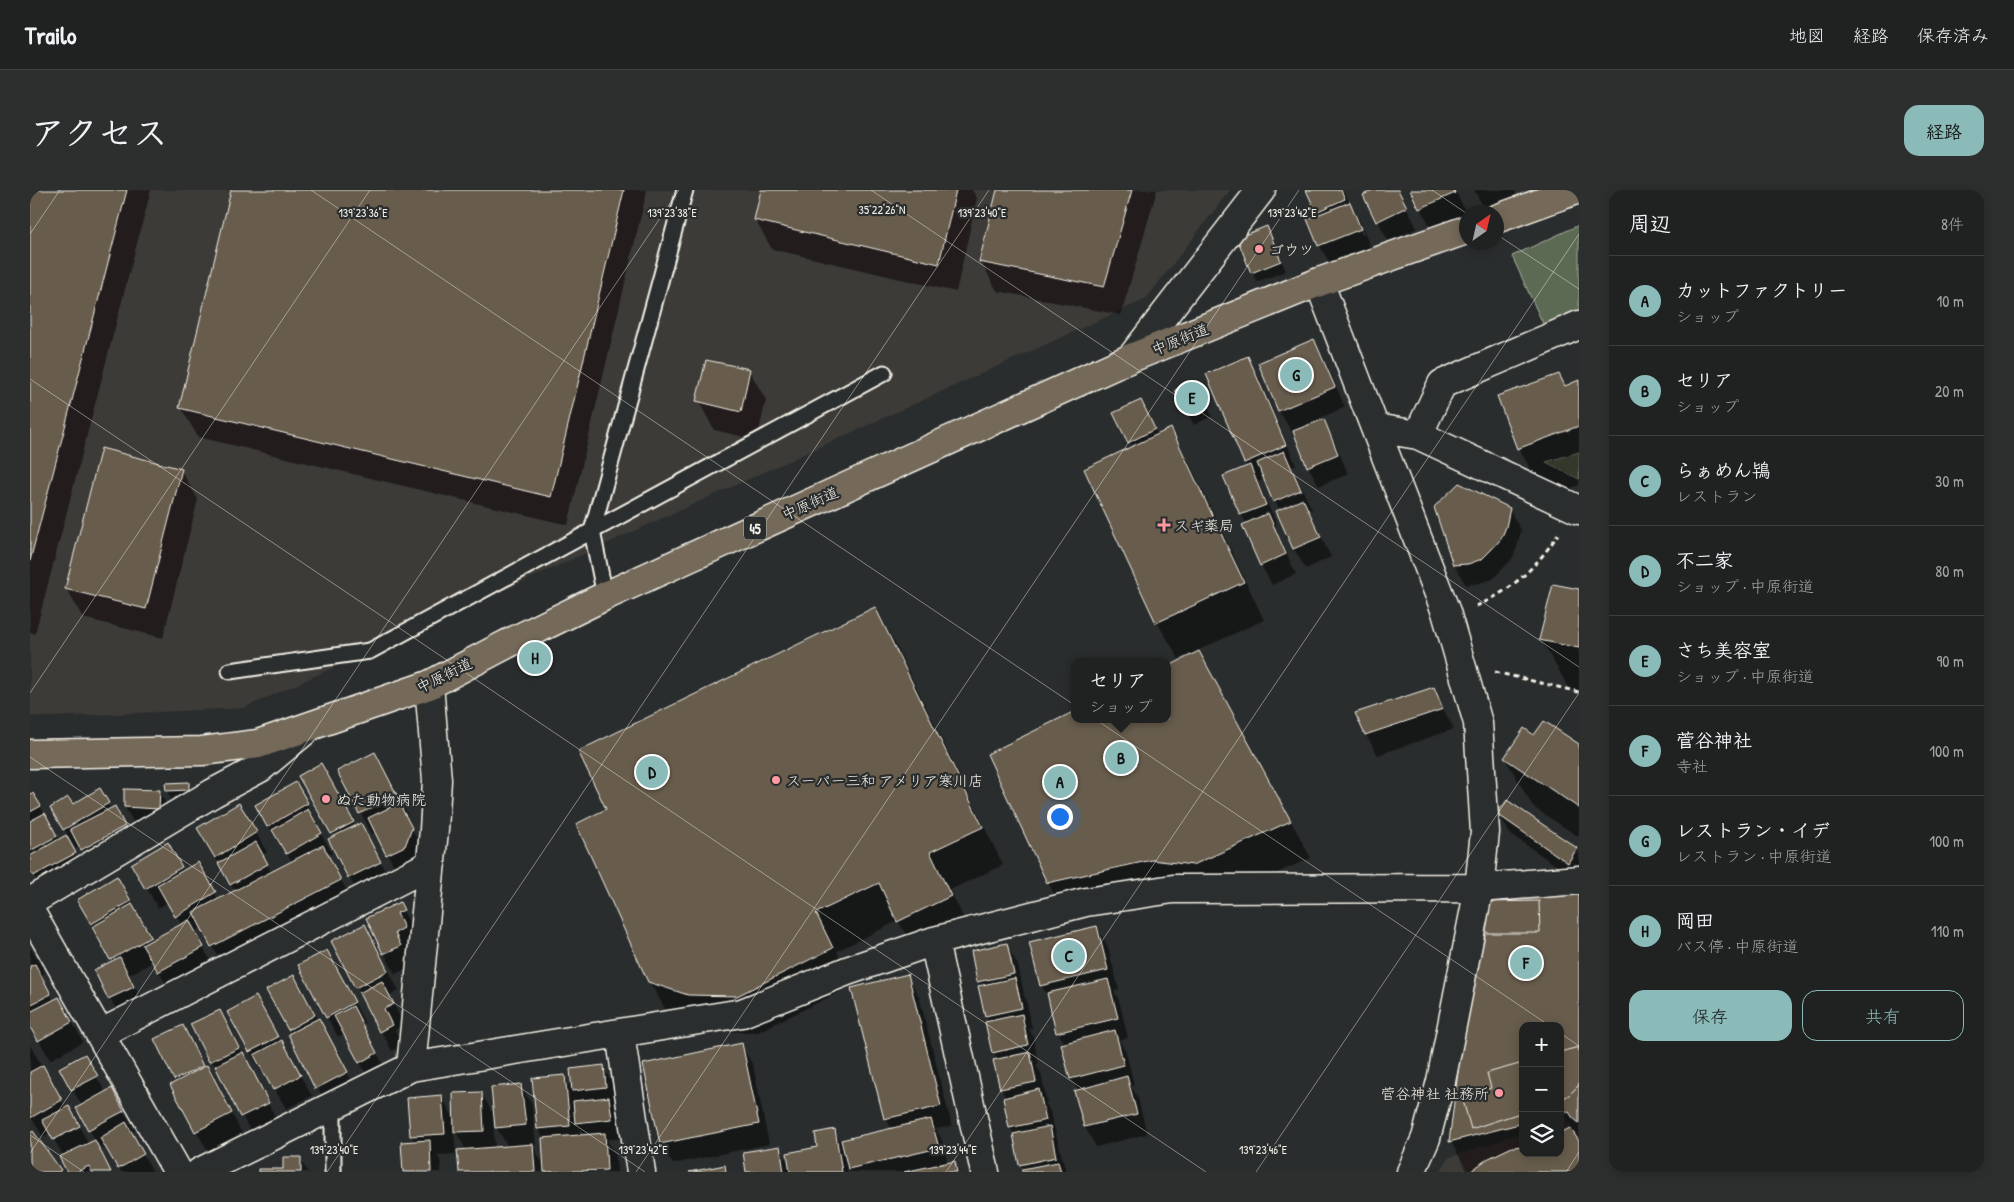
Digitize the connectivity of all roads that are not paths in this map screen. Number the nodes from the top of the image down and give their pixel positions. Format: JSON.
{"nodes":[{"id":1,"x":685,"y":190,"type":"edge"},
{"id":2,"x":1262,"y":190,"type":"edge"},
{"id":3,"x":1576,"y":190,"type":"edge"},
{"id":4,"x":1504,"y":216,"type":"edge"},
{"id":5,"x":1459,"y":232,"type":"edge"},
{"id":6,"x":1319,"y":282,"type":"junction"},
{"id":7,"x":1579,"y":325,"type":"edge"},
{"id":8,"x":1131,"y":358,"type":"junction"},
{"id":9,"x":884,"y":373,"type":"dead end"},
{"id":10,"x":1375,"y":428,"type":"junction"},
{"id":11,"x":1418,"y":435,"type":"junction"},
{"id":12,"x":1575,"y":508,"type":"edge"},
{"id":13,"x":592,"y":531,"type":"junction"},
{"id":14,"x":605,"y":596,"type":"junction"},
{"id":15,"x":230,"y":671,"type":"dead end"},
{"id":16,"x":429,"y":685,"type":"junction"},
{"id":17,"x":308,"y":728,"type":"junction"},
{"id":18,"x":30,"y":754,"type":"edge"},
{"id":19,"x":431,"y":864,"type":"junction"},
{"id":20,"x":1579,"y":880,"type":"edge"},
{"id":21,"x":1479,"y":888,"type":"junction"},
{"id":22,"x":30,"y":902,"type":"edge"},
{"id":23,"x":30,"y":911,"type":"edge"},
{"id":24,"x":934,"y":940,"type":"junction"},
{"id":25,"x":100,"y":1034,"type":"junction"},
{"id":26,"x":620,"y":1034,"type":"junction"},
{"id":27,"x":411,"y":1067,"type":"junction"},
{"id":28,"x":333,"y":1106,"type":"junction"},
{"id":29,"x":178,"y":1172,"type":"edge"},
{"id":30,"x":200,"y":1172,"type":"edge"},
{"id":31,"x":333,"y":1172,"type":"edge"},
{"id":32,"x":641,"y":1172,"type":"edge"},
{"id":33,"x":985,"y":1172,"type":"edge"},
{"id":34,"x":1411,"y":1172,"type":"edge"}],
"edges":[{"from":1,"to":13,"type":"lane"},
{"from":2,"to":8,"type":"street"},
{"from":3,"to":4,"type":"main road"},
{"from":5,"to":6,"type":"main road","name":"中原街道","number":"45"},
{"from":6,"to":8,"type":"main road","name":"中原街道","number":"45"},
{"from":6,"to":10,"type":"street"},
{"from":7,"to":11,"type":"street"},
{"from":8,"to":14,"type":"main road","name":"中原街道","number":"45"},
{"from":9,"to":13,"type":"lane"},
{"from":10,"to":11,"type":"street"},
{"from":10,"to":21,"type":"street"},
{"from":11,"to":12,"type":"street"},
{"from":13,"to":14,"type":"lane"},
{"from":13,"to":15,"type":"lane"},
{"from":14,"to":16,"type":"main road","name":"中原街道","number":"45"},
{"from":16,"to":17,"type":"main road","name":"中原街道","number":"45"},
{"from":16,"to":19,"type":"street"},
{"from":17,"to":18,"type":"main road","name":"中原街道","number":"45"},
{"from":17,"to":22,"type":"street"},
{"from":19,"to":25,"type":"street"},
{"from":19,"to":27,"type":"street"},
{"from":20,"to":21,"type":"street"},
{"from":21,"to":24,"type":"street"},
{"from":21,"to":34,"type":"street"},
{"from":23,"to":25,"type":"street"},
{"from":24,"to":26,"type":"street"},
{"from":24,"to":33,"type":"street"},
{"from":25,"to":29,"type":"street"},
{"from":26,"to":27,"type":"street"},
{"from":26,"to":32,"type":"street"},
{"from":27,"to":28,"type":"street"},
{"from":28,"to":30,"type":"street"},
{"from":28,"to":31,"type":"lane"}]}
